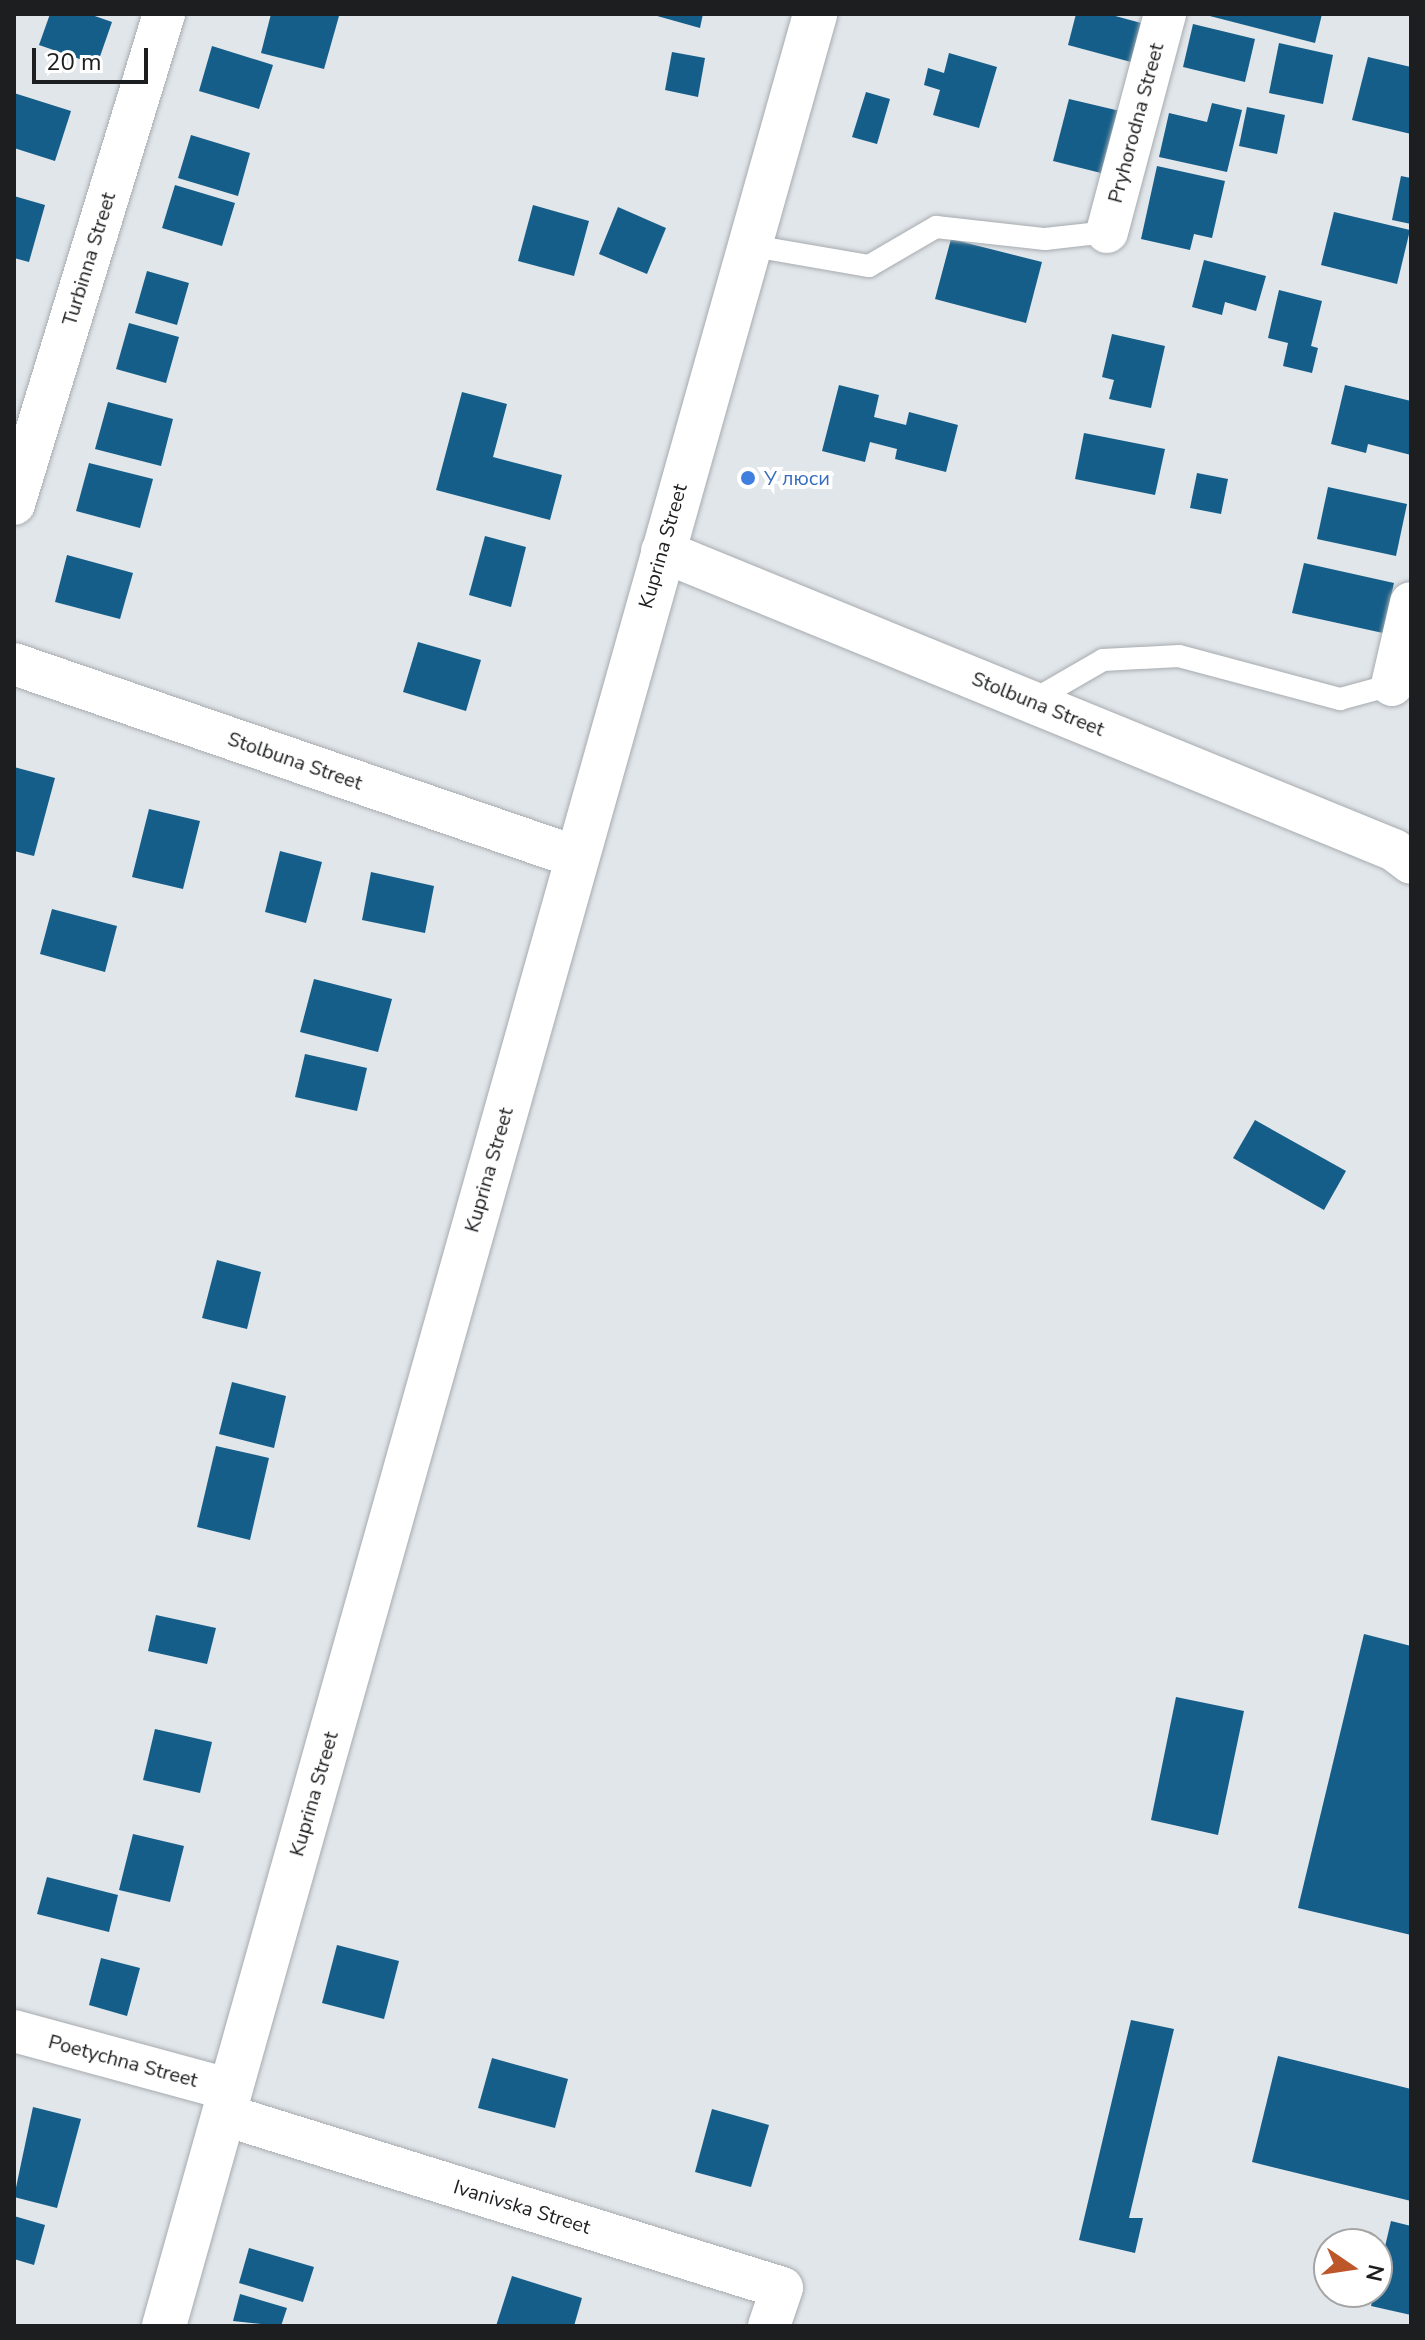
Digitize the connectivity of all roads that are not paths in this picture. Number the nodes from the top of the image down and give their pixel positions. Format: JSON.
{"nodes":[{"id":1,"x":164,"y":14,"type":"edge"},
{"id":2,"x":815,"y":14,"type":"edge"},
{"id":3,"x":1165,"y":14,"type":"edge"},
{"id":4,"x":1107,"y":232,"type":"joint"},
{"id":5,"x":747,"y":245,"type":"junction"},
{"id":6,"x":14,"y":504,"type":"edge"},
{"id":7,"x":662,"y":551,"type":"junction"},
{"id":8,"x":1411,"y":603,"type":"edge"},
{"id":9,"x":14,"y":664,"type":"edge"},
{"id":10,"x":1392,"y":685,"type":"joint"},
{"id":11,"x":1032,"y":701,"type":"junction"},
{"id":12,"x":576,"y":857,"type":"junction"},
{"id":13,"x":1411,"y":863,"type":"edge"},
{"id":14,"x":14,"y":2031,"type":"edge"},
{"id":15,"x":228,"y":2103,"type":"junction"},
{"id":16,"x":164,"y":2326,"type":"edge"},
{"id":17,"x":769,"y":2326,"type":"edge"}],
"edges":[{"from":1,"to":6,"type":"street","name":"Turbinna Street"},
{"from":2,"to":5,"type":"main road","name":"Kuprina Street"},
{"from":3,"to":4,"type":"street","name":"Pryhorodna Street"},
{"from":4,"to":5,"type":"lane"},
{"from":5,"to":7,"type":"main road","name":"Kuprina Street"},
{"from":7,"to":11,"type":"street","name":"Stolbuna Street"},
{"from":7,"to":12,"type":"main road","name":"Kuprina Street"},
{"from":8,"to":10,"type":"street"},
{"from":9,"to":12,"type":"street","name":"Stolbuna Street"},
{"from":10,"to":11,"type":"lane"},
{"from":11,"to":13,"type":"street","name":"Stolbuna Street"},
{"from":12,"to":15,"type":"main road","name":"Kuprina Street"},
{"from":14,"to":15,"type":"street","name":"Poetychna Street"},
{"from":15,"to":16,"type":"main road","name":"Kuprina Street"},
{"from":15,"to":17,"type":"street","name":"Ivanivska Street"}]}
